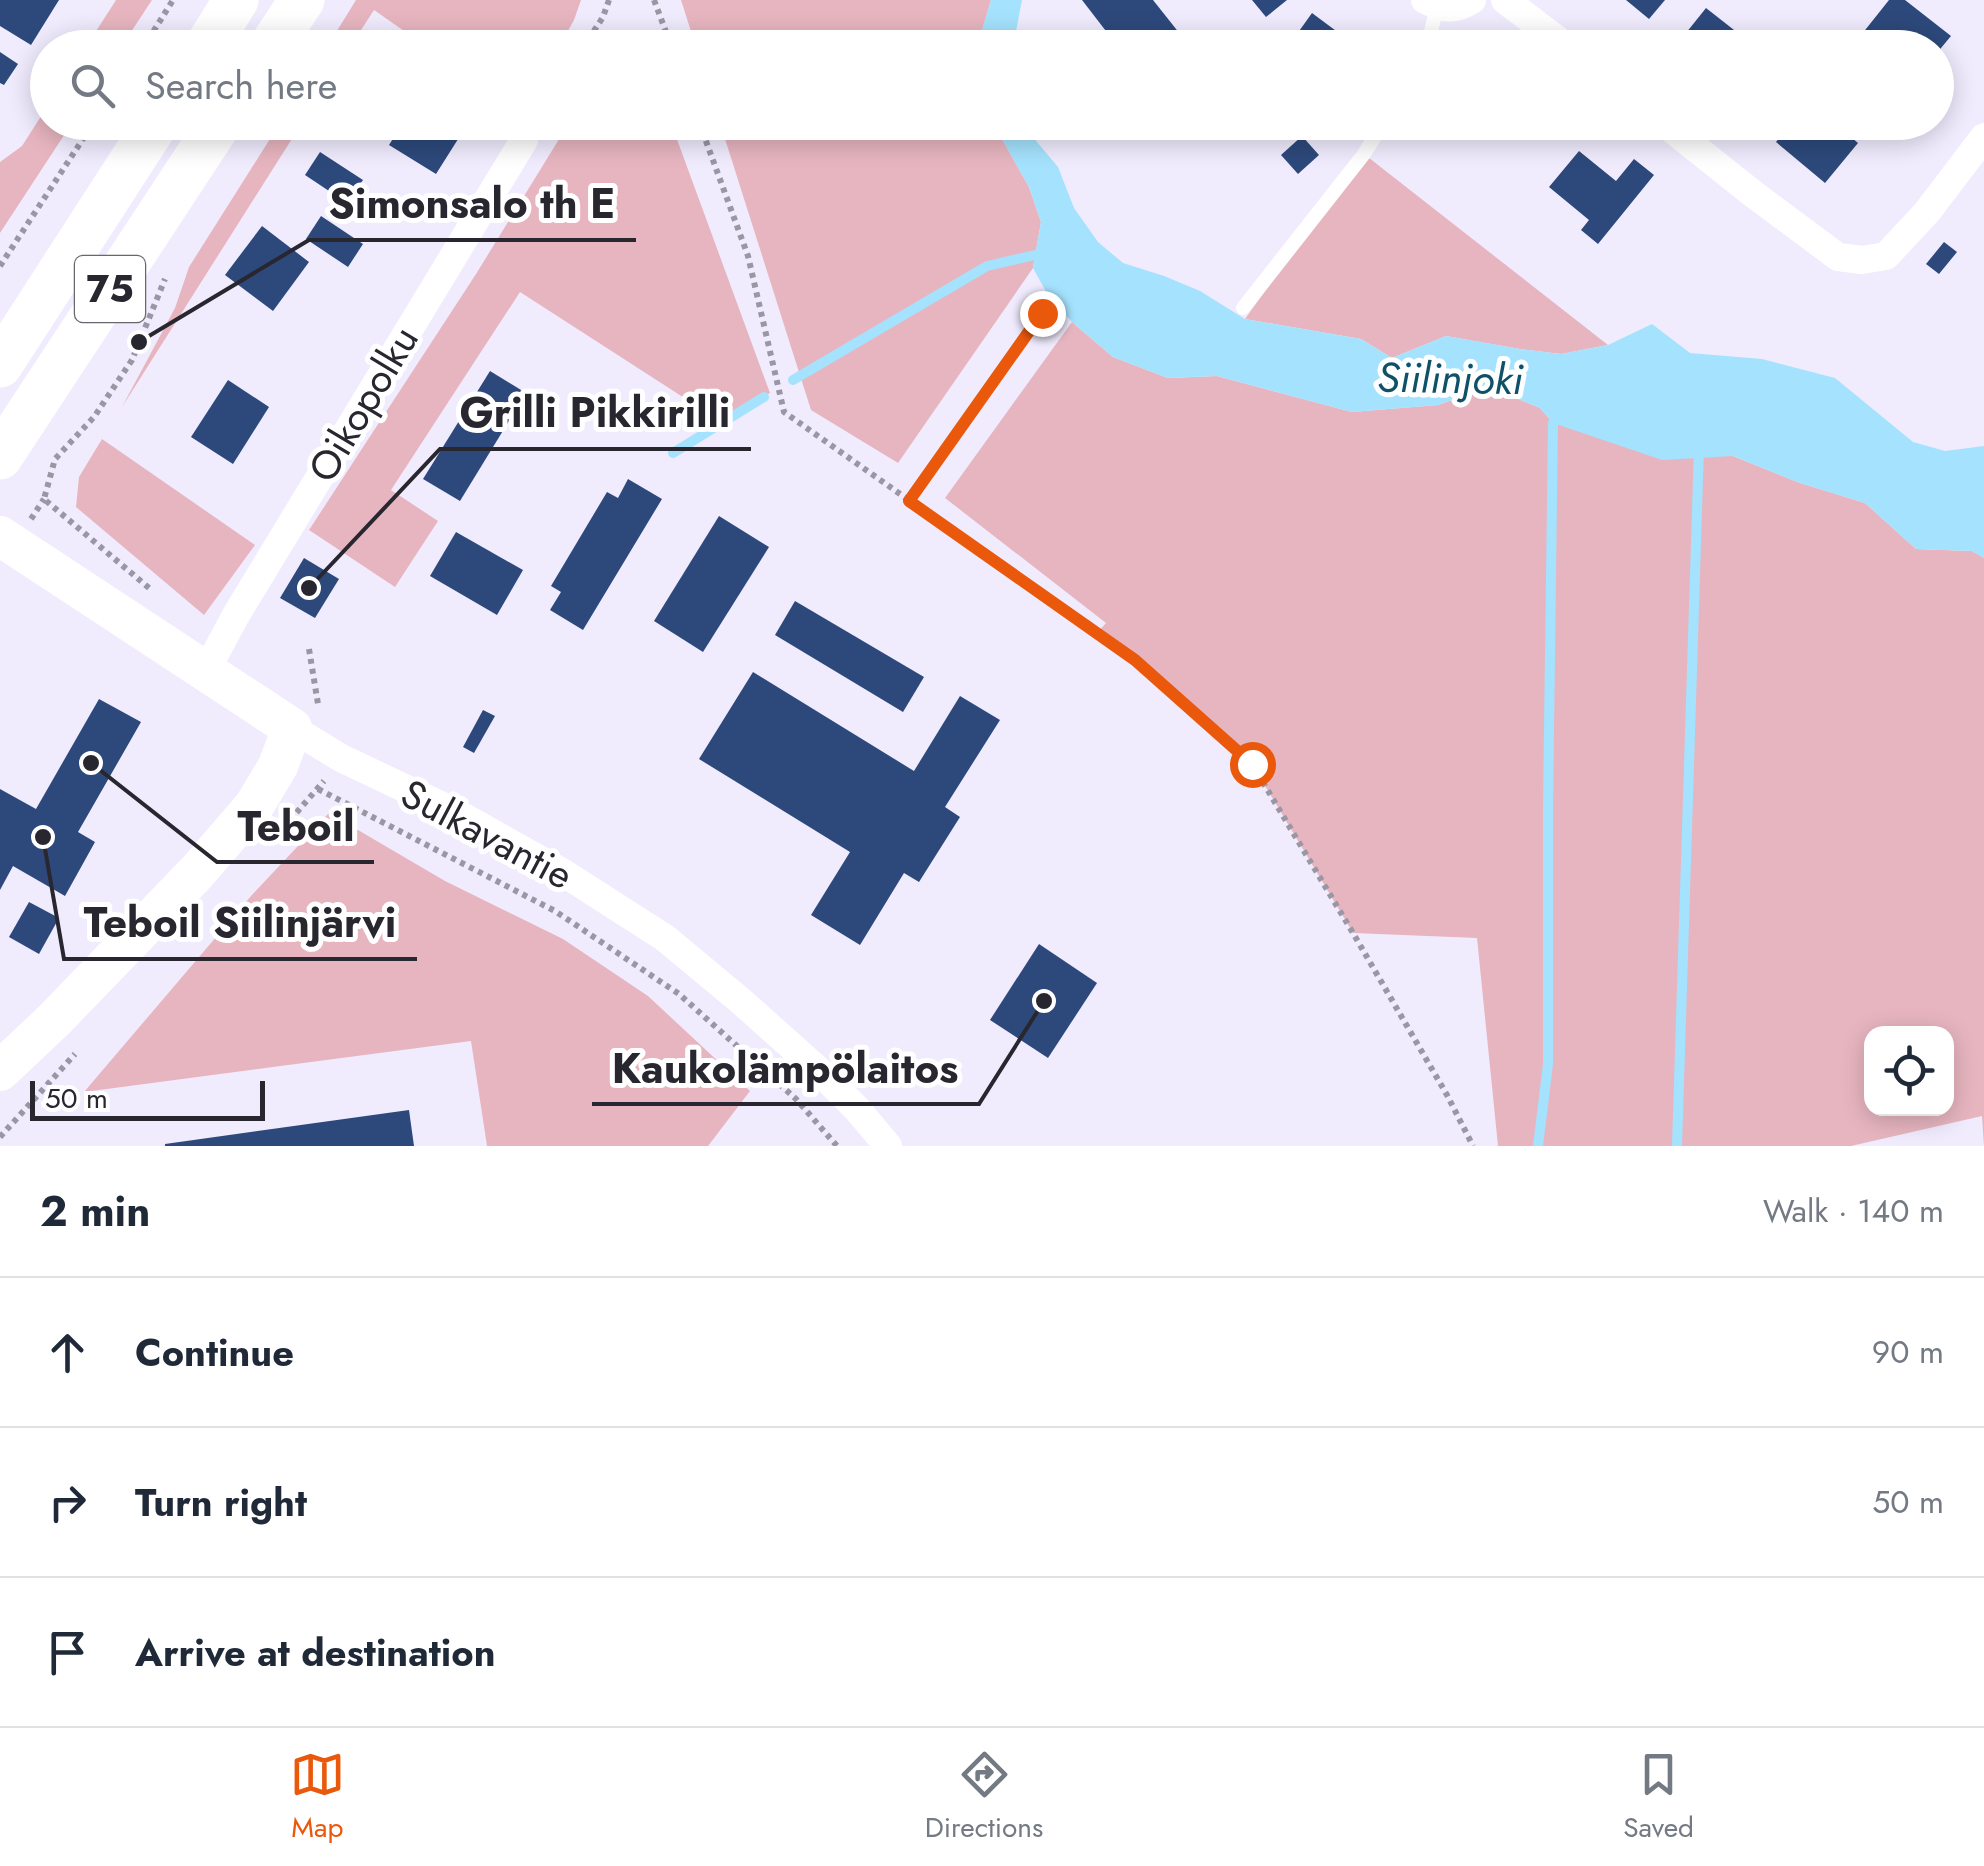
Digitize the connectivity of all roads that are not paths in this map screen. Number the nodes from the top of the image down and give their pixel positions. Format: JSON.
{"nodes":[{"id":1,"x":236,"y":0,"type":"edge"},
{"id":2,"x":302,"y":0,"type":"edge"},
{"id":3,"x":1472,"y":0,"type":"edge"},
{"id":4,"x":1505,"y":0,"type":"edge"},
{"id":5,"x":1431,"y":3,"type":"edge"},
{"id":6,"x":217,"y":30,"type":"edge"},
{"id":7,"x":282,"y":30,"type":"edge"},
{"id":8,"x":1429,"y":30,"type":"edge"},
{"id":9,"x":1544,"y":30,"type":"edge"},
{"id":10,"x":1984,"y":137,"type":"edge"},
{"id":11,"x":145,"y":140,"type":"edge"},
{"id":12,"x":208,"y":140,"type":"edge"},
{"id":13,"x":524,"y":140,"type":"dead end"},
{"id":14,"x":1373,"y":140,"type":"edge"},
{"id":15,"x":1684,"y":140,"type":"edge"},
{"id":16,"x":1244,"y":308,"type":"dead end"},
{"id":17,"x":0,"y":365,"type":"edge"},
{"id":18,"x":0,"y":457,"type":"edge"},
{"id":19,"x":0,"y":536,"type":"edge"},
{"id":20,"x":206,"y":672,"type":"junction"},
{"id":21,"x":306,"y":719,"type":"junction"},
{"id":22,"x":0,"y":1070,"type":"edge"},
{"id":23,"x":888,"y":1146,"type":"edge"}],
"edges":[{"from":1,"to":6,"type":"main road"},
{"from":2,"to":7,"type":"main road"},
{"from":3,"to":5,"type":"street"},
{"from":4,"to":9,"type":"street"},
{"from":5,"to":8,"type":"lane"},
{"from":10,"to":15,"type":"street"},
{"from":11,"to":17,"type":"main road","number":"75"},
{"from":12,"to":18,"type":"main road","number":"75"},
{"from":13,"to":20,"type":"street","name":"Oikopolku"},
{"from":14,"to":16,"type":"lane"},
{"from":19,"to":20,"type":"street","name":"Sulkavantie"},
{"from":20,"to":21,"type":"street","name":"Sulkavantie"},
{"from":21,"to":22,"type":"street"},
{"from":21,"to":23,"type":"street","name":"Sulkavantie"}]}
